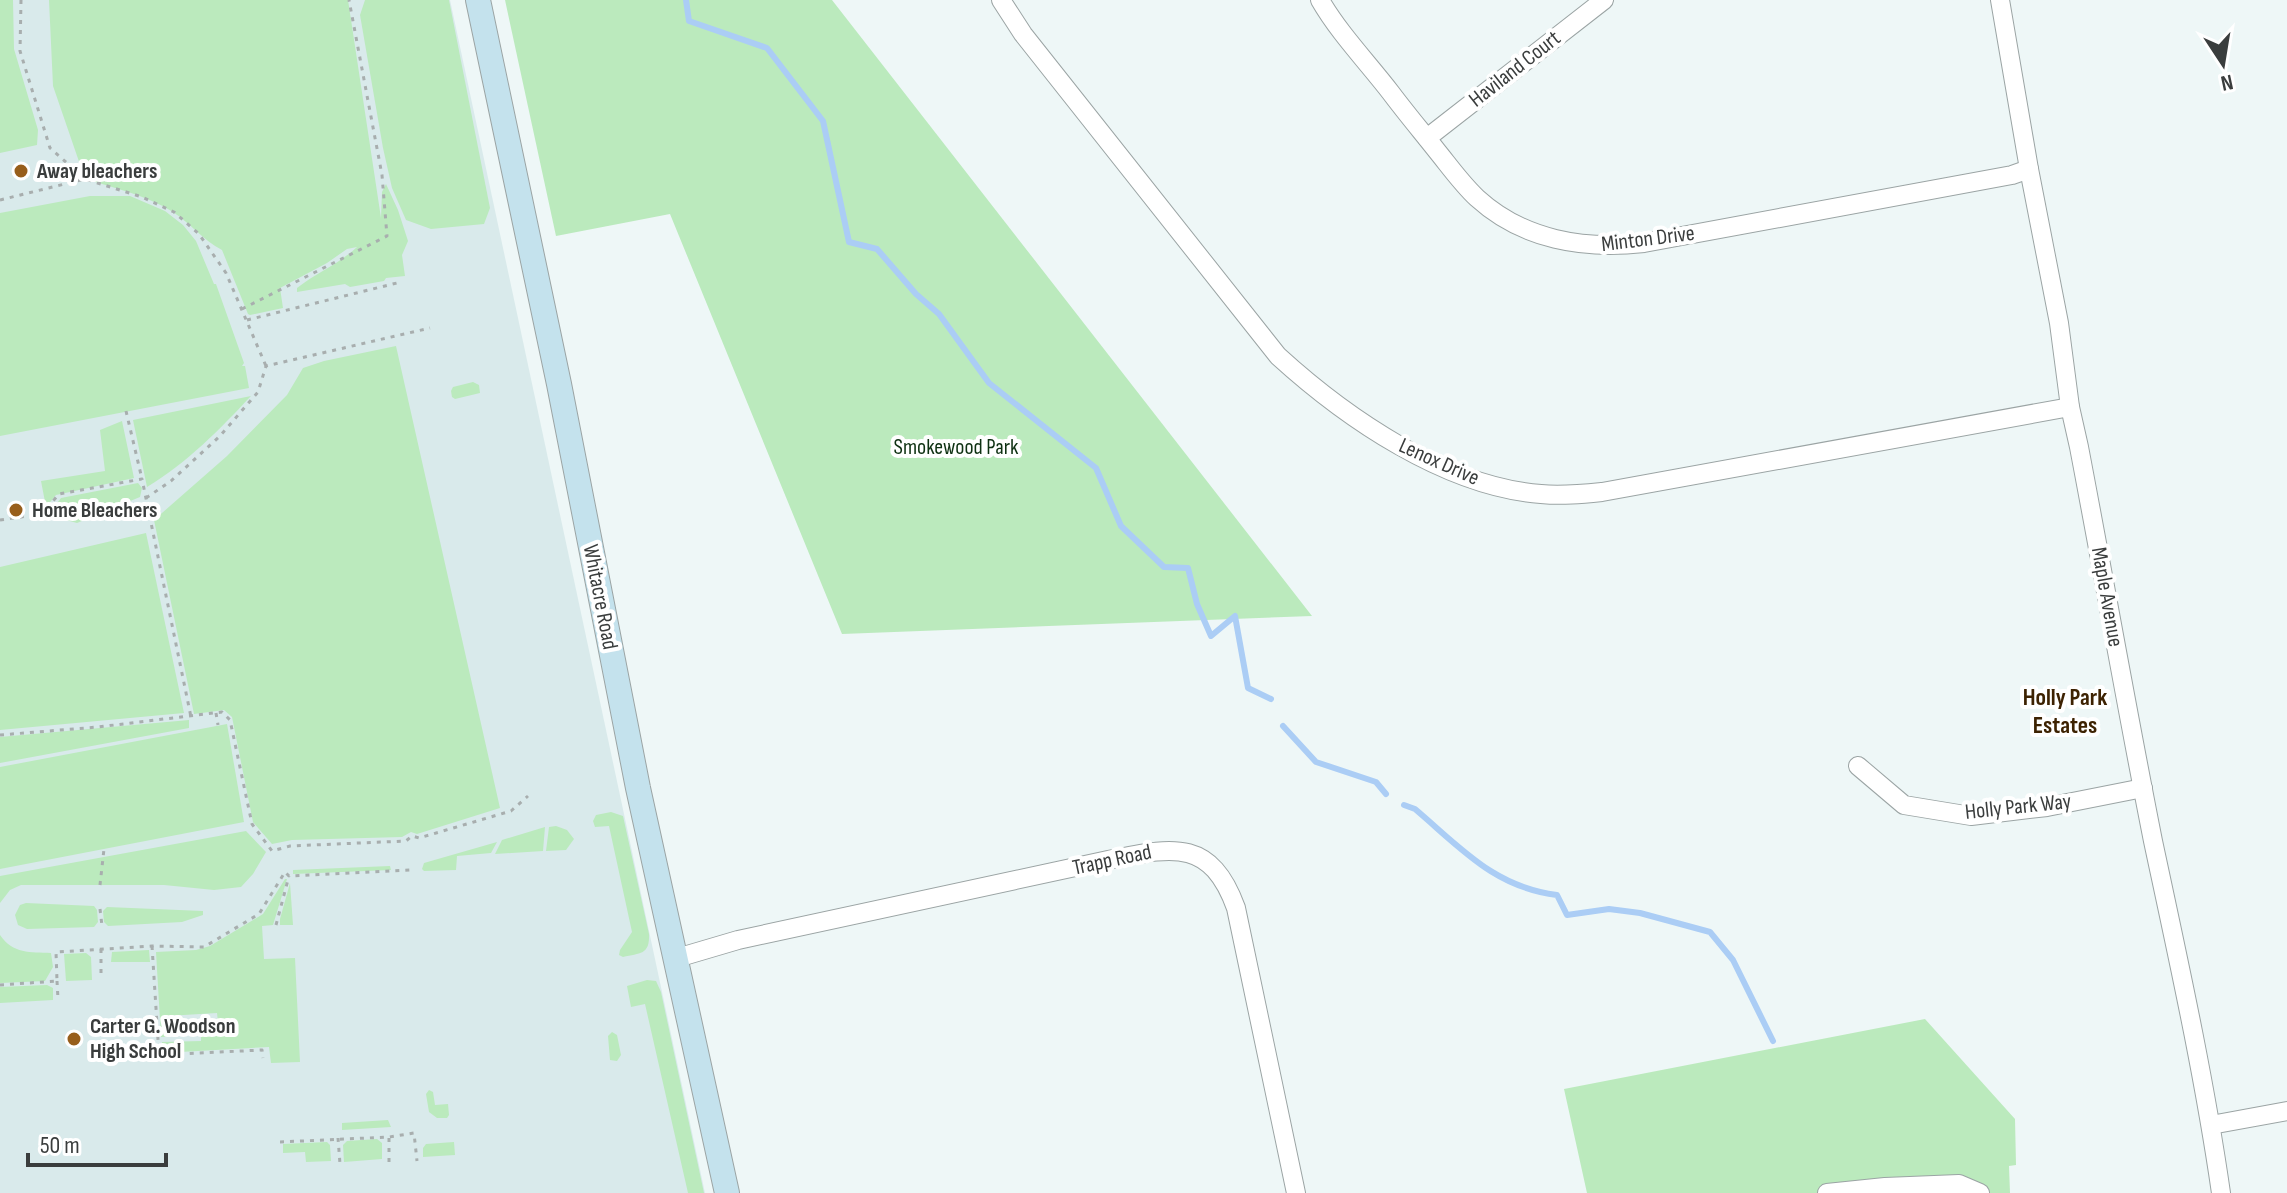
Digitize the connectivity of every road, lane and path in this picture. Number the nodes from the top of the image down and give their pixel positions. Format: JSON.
{"nodes":[{"id":1,"x":21,"y":0,"type":"edge"},
{"id":2,"x":349,"y":0,"type":"edge"},
{"id":3,"x":478,"y":0,"type":"edge"},
{"id":4,"x":1001,"y":0,"type":"edge"},
{"id":5,"x":1320,"y":0,"type":"edge"},
{"id":6,"x":1604,"y":0,"type":"edge"},
{"id":7,"x":2000,"y":0,"type":"edge"},
{"id":8,"x":1427,"y":138,"type":"junction"},
{"id":9,"x":2029,"y":169,"type":"junction"},
{"id":10,"x":85,"y":179,"type":"junction"},
{"id":11,"x":0,"y":200,"type":"edge"},
{"id":12,"x":401,"y":282,"type":"dead end"},
{"id":13,"x":242,"y":309,"type":"junction"},
{"id":14,"x":247,"y":320,"type":"junction"},
{"id":15,"x":430,"y":328,"type":"dead end"},
{"id":16,"x":266,"y":366,"type":"junction"},
{"id":17,"x":2070,"y":407,"type":"junction"},
{"id":18,"x":126,"y":411,"type":"dead end"},
{"id":19,"x":142,"y":479,"type":"junction"},
{"id":20,"x":146,"y":498,"type":"junction"},
{"id":21,"x":0,"y":520,"type":"edge"},
{"id":22,"x":216,"y":713,"type":"junction"},
{"id":23,"x":191,"y":717,"type":"junction"},
{"id":24,"x":218,"y":725,"type":"dead end"},
{"id":25,"x":0,"y":735,"type":"edge"},
{"id":26,"x":1858,"y":766,"type":"dead end"},
{"id":27,"x":2143,"y":788,"type":"junction"},
{"id":28,"x":528,"y":796,"type":"dead end"},
{"id":29,"x":104,"y":849,"type":"dead end"},
{"id":30,"x":411,"y":870,"type":"dead end"},
{"id":31,"x":289,"y":876,"type":"junction"},
{"id":32,"x":100,"y":885,"type":"dead end"},
{"id":33,"x":100,"y":909,"type":"dead end"},
{"id":34,"x":276,"y":925,"type":"dead end"},
{"id":35,"x":102,"y":926,"type":"dead end"},
{"id":36,"x":152,"y":946,"type":"junction"},
{"id":37,"x":101,"y":949,"type":"junction"},
{"id":38,"x":677,"y":958,"type":"junction"},
{"id":39,"x":101,"y":979,"type":"dead end"},
{"id":40,"x":57,"y":981,"type":"junction"},
{"id":41,"x":0,"y":985,"type":"edge"},
{"id":42,"x":58,"y":999,"type":"dead end"},
{"id":43,"x":263,"y":1058,"type":"dead end"},
{"id":44,"x":2287,"y":1111,"type":"edge"},
{"id":45,"x":2211,"y":1125,"type":"junction"},
{"id":46,"x":389,"y":1137,"type":"junction"},
{"id":47,"x":338,"y":1138,"type":"junction"},
{"id":48,"x":280,"y":1142,"type":"dead end"},
{"id":49,"x":417,"y":1161,"type":"dead end"},
{"id":50,"x":389,"y":1162,"type":"dead end"},
{"id":51,"x":340,"y":1164,"type":"dead end"},
{"id":52,"x":727,"y":1193,"type":"edge"},
{"id":53,"x":1296,"y":1193,"type":"edge"},
{"id":54,"x":1827,"y":1193,"type":"edge"},
{"id":55,"x":1980,"y":1193,"type":"edge"},
{"id":56,"x":2221,"y":1193,"type":"edge"}],
"edges":[{"from":1,"to":10,"type":"path"},
{"from":2,"to":13,"type":"path"},
{"from":3,"to":38,"type":"street","name":"Whitacre Road"},
{"from":4,"to":17,"type":"street","name":"Lenox Drive"},
{"from":5,"to":8,"type":"street","name":"Minton Drive"},
{"from":6,"to":8,"type":"street","name":"Haviland Court"},
{"from":7,"to":9,"type":"street","name":"Maple Avenue"},
{"from":8,"to":9,"type":"street","name":"Minton Drive"},
{"from":9,"to":17,"type":"street","name":"Maple Avenue"},
{"from":10,"to":11,"type":"path"},
{"from":10,"to":13,"type":"path"},
{"from":12,"to":14,"type":"path"},
{"from":13,"to":14,"type":"path"},
{"from":14,"to":16,"type":"path"},
{"from":15,"to":16,"type":"path"},
{"from":16,"to":20,"type":"path"},
{"from":17,"to":27,"type":"street","name":"Maple Avenue"},
{"from":18,"to":19,"type":"path"},
{"from":19,"to":20,"type":"path"},
{"from":19,"to":21,"type":"path"},
{"from":20,"to":23,"type":"path"},
{"from":22,"to":23,"type":"path"},
{"from":22,"to":24,"type":"path"},
{"from":22,"to":28,"type":"path"},
{"from":23,"to":25,"type":"path"},
{"from":26,"to":27,"type":"street","name":"Holly Park Way"},
{"from":27,"to":45,"type":"street","name":"Maple Avenue"},
{"from":29,"to":32,"type":"path"},
{"from":30,"to":31,"type":"path"},
{"from":31,"to":34,"type":"path"},
{"from":31,"to":36,"type":"path"},
{"from":33,"to":35,"type":"path"},
{"from":36,"to":37,"type":"path"},
{"from":36,"to":43,"type":"path"},
{"from":37,"to":39,"type":"path"},
{"from":37,"to":40,"type":"path"},
{"from":38,"to":52,"type":"street","name":"Whitacre Road"},
{"from":38,"to":53,"type":"street","name":"Trapp Road"},
{"from":40,"to":41,"type":"path"},
{"from":40,"to":42,"type":"path"},
{"from":44,"to":45,"type":"street"},
{"from":45,"to":56,"type":"street","name":"Maple Avenue"},
{"from":46,"to":47,"type":"path"},
{"from":46,"to":49,"type":"path"},
{"from":46,"to":50,"type":"path"},
{"from":47,"to":48,"type":"path"},
{"from":47,"to":51,"type":"path"},
{"from":54,"to":55,"type":"street"}]}
